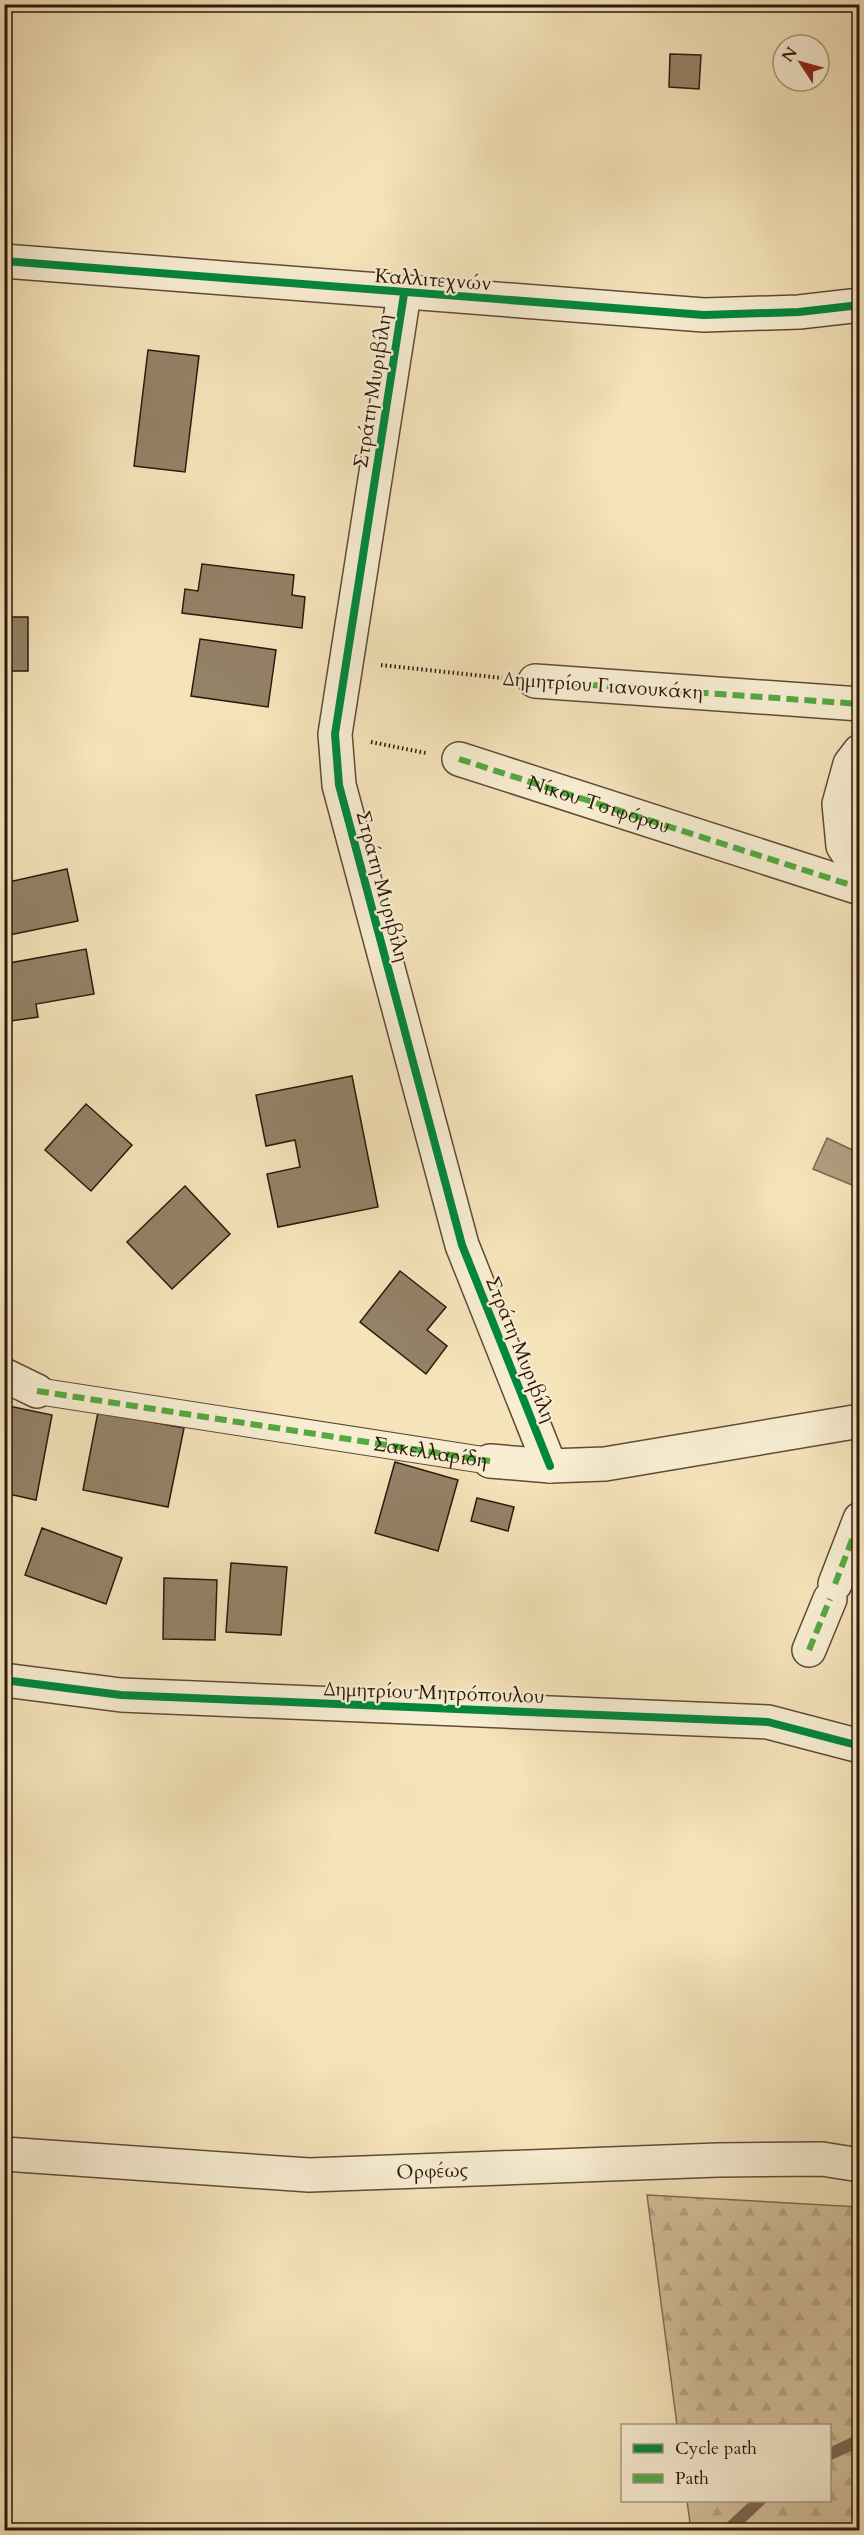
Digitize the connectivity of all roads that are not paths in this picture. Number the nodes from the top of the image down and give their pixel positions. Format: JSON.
{"nodes":[{"id":1,"x":4,"y":261,"type":"edge"},
{"id":2,"x":404,"y":294,"type":"junction"},
{"id":3,"x":860,"y":305,"type":"edge"},
{"id":4,"x":535,"y":681,"type":"road end"},
{"id":5,"x":860,"y":704,"type":"edge"},
{"id":6,"x":860,"y":751,"type":"edge"},
{"id":7,"x":459,"y":759,"type":"road end"},
{"id":8,"x":860,"y":871,"type":"edge"},
{"id":9,"x":860,"y":888,"type":"edge"},
{"id":10,"x":4,"y":1375,"type":"edge"},
{"id":11,"x":37,"y":1391,"type":"joint"},
{"id":12,"x":860,"y":1421,"type":"edge"},
{"id":13,"x":490,"y":1461,"type":"joint"},
{"id":14,"x":550,"y":1466,"type":"junction"},
{"id":15,"x":860,"y":1519,"type":"edge"},
{"id":16,"x":809,"y":1650,"type":"dead end"},
{"id":17,"x":4,"y":1680,"type":"edge"},
{"id":18,"x":860,"y":1746,"type":"edge"},
{"id":19,"x":4,"y":2154,"type":"edge"},
{"id":20,"x":860,"y":2165,"type":"edge"}],
"edges":[{"from":1,"to":2,"type":"street","name":"Καλλιτεχνών"},
{"from":2,"to":3,"type":"street","name":"Καλλιτεχνών"},
{"from":2,"to":14,"type":"street","name":"Στράτη Μυριβίλη"},
{"from":4,"to":5,"type":"street","name":"Δημητρίου Γιανουκάκη"},
{"from":6,"to":8,"type":"street"},
{"from":7,"to":9,"type":"street","name":"Νίκου Τσιφόρου"},
{"from":10,"to":11,"type":"street","name":"Σακελλαρίδη"},
{"from":11,"to":13,"type":"street","name":"Σακελλαρίδη"},
{"from":12,"to":14,"type":"street","name":"Σακελλαρίδη"},
{"from":13,"to":14,"type":"street","name":"Σακελλαρίδη"},
{"from":15,"to":16,"type":"street"},
{"from":17,"to":18,"type":"street","name":"Δημητρίου Μητρόπουλου"},
{"from":19,"to":20,"type":"street","name":"Ορφέως"}]}
